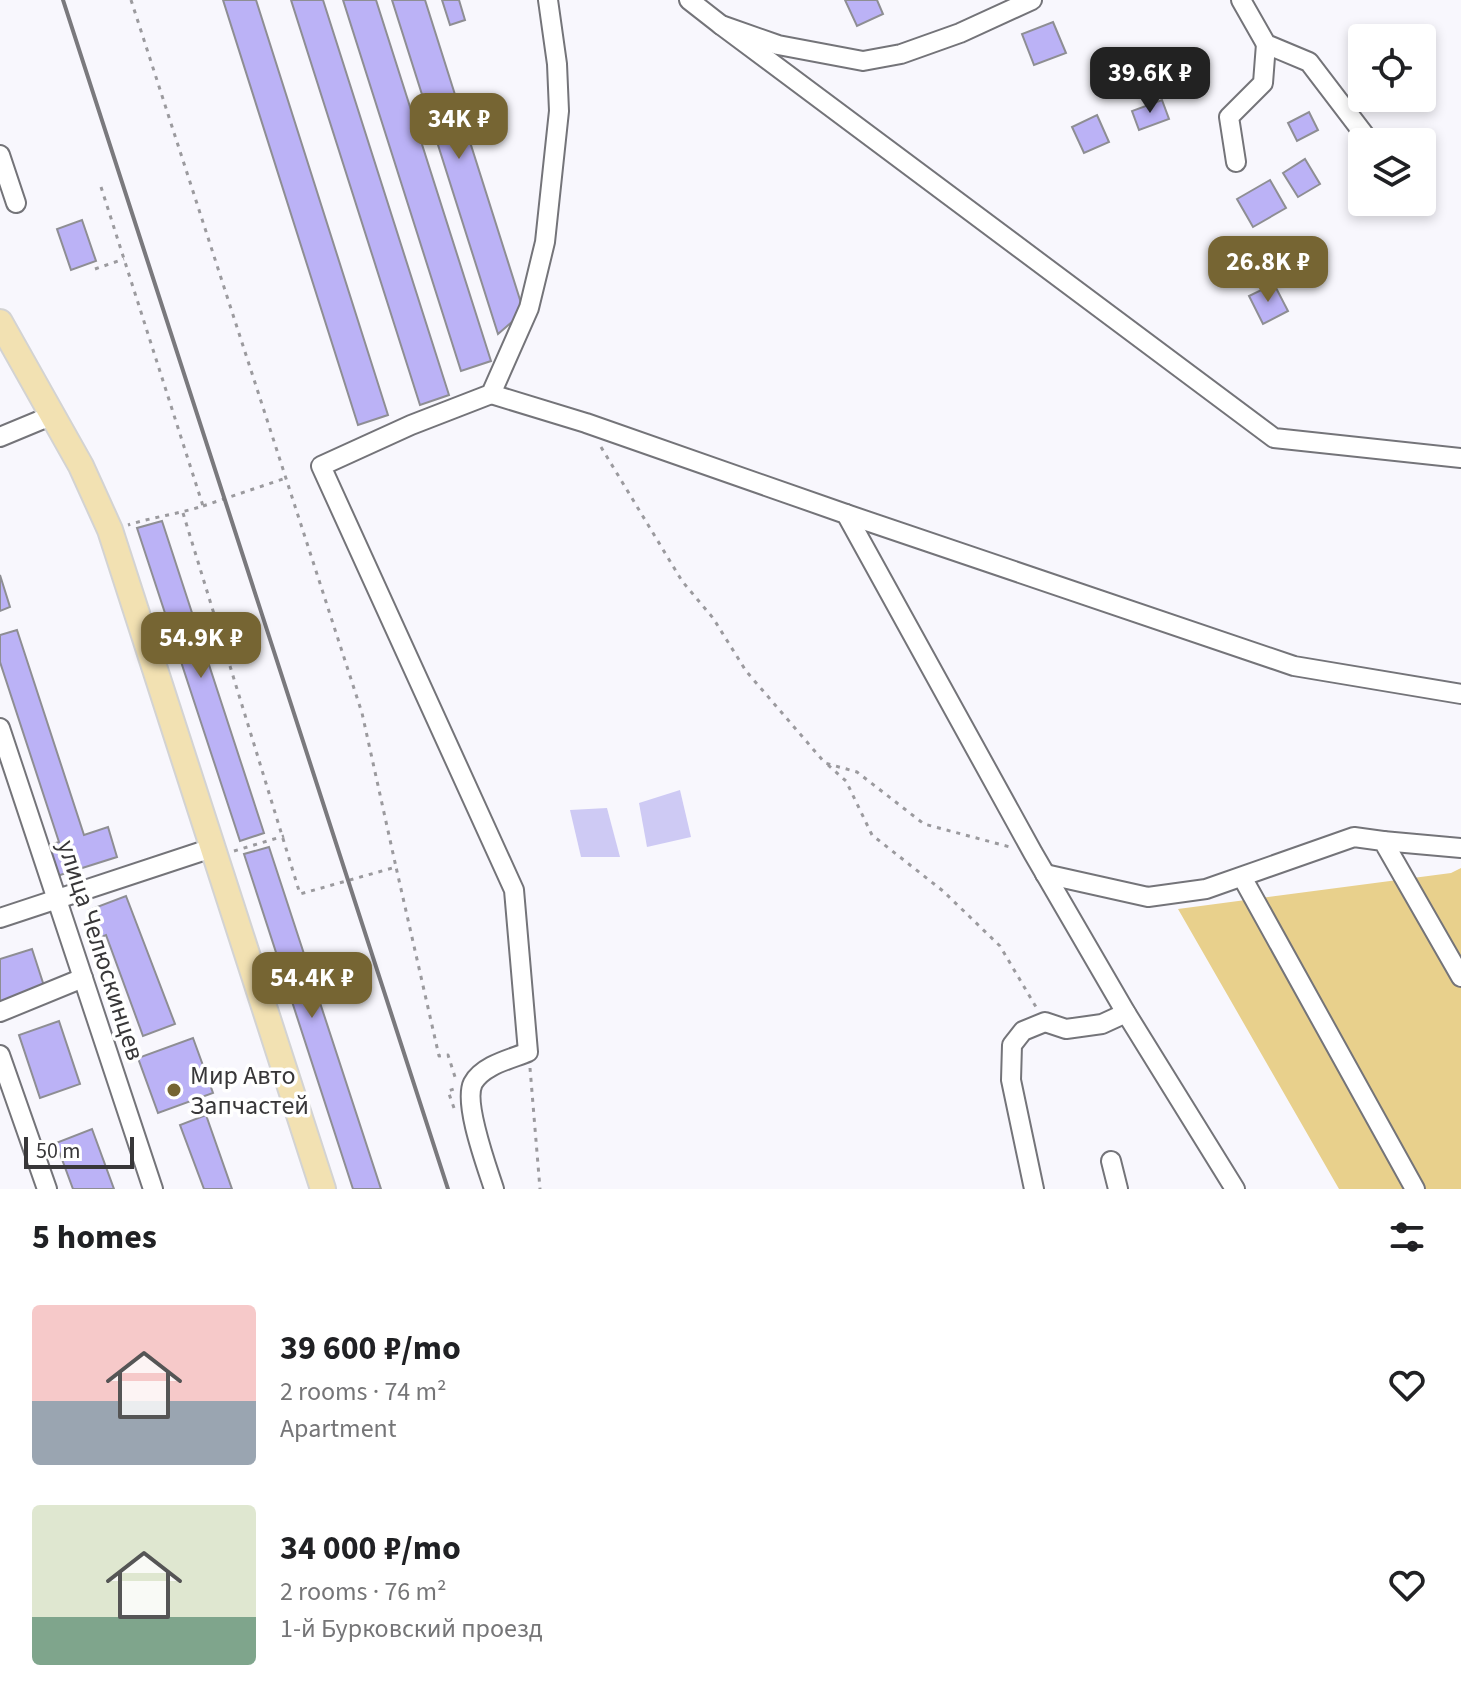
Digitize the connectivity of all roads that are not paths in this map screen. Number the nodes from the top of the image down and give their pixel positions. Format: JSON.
{"nodes":[{"id":1,"x":548,"y":0,"type":"edge"},
{"id":2,"x":689,"y":0,"type":"edge"},
{"id":3,"x":1032,"y":0,"type":"edge"},
{"id":4,"x":1241,"y":0,"type":"edge"},
{"id":5,"x":721,"y":25,"type":"junction"},
{"id":6,"x":1266,"y":44,"type":"junction"},
{"id":7,"x":1359,"y":128,"type":"edge"},
{"id":8,"x":0,"y":155,"type":"edge"},
{"id":9,"x":1236,"y":162,"type":"dead end"},
{"id":10,"x":16,"y":203,"type":"dead end"},
{"id":11,"x":0,"y":322,"type":"edge"},
{"id":12,"x":491,"y":394,"type":"junction"},
{"id":13,"x":53,"y":415,"type":"junction"},
{"id":14,"x":0,"y":437,"type":"edge"},
{"id":15,"x":1461,"y":458,"type":"edge"},
{"id":16,"x":846,"y":514,"type":"junction"},
{"id":17,"x":1461,"y":694,"type":"edge"},
{"id":18,"x":0,"y":728,"type":"edge"},
{"id":19,"x":1383,"y":841,"type":"junction"},
{"id":20,"x":1461,"y":848,"type":"edge"},
{"id":21,"x":214,"y":852,"type":"junction"},
{"id":22,"x":1045,"y":874,"type":"junction"},
{"id":23,"x":1242,"y":877,"type":"junction"},
{"id":24,"x":57,"y":898,"type":"junction"},
{"id":25,"x":0,"y":918,"type":"edge"},
{"id":26,"x":1460,"y":974,"type":"edge"},
{"id":27,"x":83,"y":978,"type":"junction"},
{"id":28,"x":0,"y":1012,"type":"edge"},
{"id":29,"x":1126,"y":1013,"type":"junction"},
{"id":30,"x":0,"y":1055,"type":"edge"},
{"id":31,"x":1111,"y":1161,"type":"dead end"},
{"id":32,"x":47,"y":1189,"type":"edge"},
{"id":33,"x":153,"y":1189,"type":"edge"},
{"id":34,"x":323,"y":1189,"type":"edge"},
{"id":35,"x":494,"y":1189,"type":"edge"},
{"id":36,"x":1034,"y":1189,"type":"edge"},
{"id":37,"x":1118,"y":1189,"type":"edge"},
{"id":38,"x":1235,"y":1189,"type":"edge"},
{"id":39,"x":1415,"y":1189,"type":"edge"}],
"edges":[{"from":1,"to":12,"type":"street"},
{"from":2,"to":5,"type":"street"},
{"from":3,"to":5,"type":"street"},
{"from":4,"to":6,"type":"street"},
{"from":5,"to":15,"type":"street"},
{"from":6,"to":7,"type":"street"},
{"from":6,"to":9,"type":"street"},
{"from":8,"to":10,"type":"street"},
{"from":11,"to":13,"type":"main road"},
{"from":12,"to":16,"type":"street"},
{"from":12,"to":35,"type":"street"},
{"from":13,"to":14,"type":"street"},
{"from":13,"to":21,"type":"main road"},
{"from":16,"to":17,"type":"street"},
{"from":16,"to":22,"type":"street"},
{"from":18,"to":24,"type":"street","name":"улица Челюскинцев"},
{"from":19,"to":20,"type":"street"},
{"from":19,"to":23,"type":"street"},
{"from":19,"to":26,"type":"street"},
{"from":21,"to":24,"type":"street"},
{"from":21,"to":34,"type":"main road"},
{"from":22,"to":23,"type":"street"},
{"from":22,"to":29,"type":"street"},
{"from":23,"to":39,"type":"street"},
{"from":24,"to":25,"type":"street"},
{"from":24,"to":27,"type":"street","name":"улица Челюскинцев"},
{"from":27,"to":28,"type":"street"},
{"from":27,"to":33,"type":"street","name":"улица Челюскинцев"},
{"from":29,"to":36,"type":"street"},
{"from":29,"to":38,"type":"street"},
{"from":30,"to":32,"type":"street"},
{"from":31,"to":37,"type":"street"}]}
